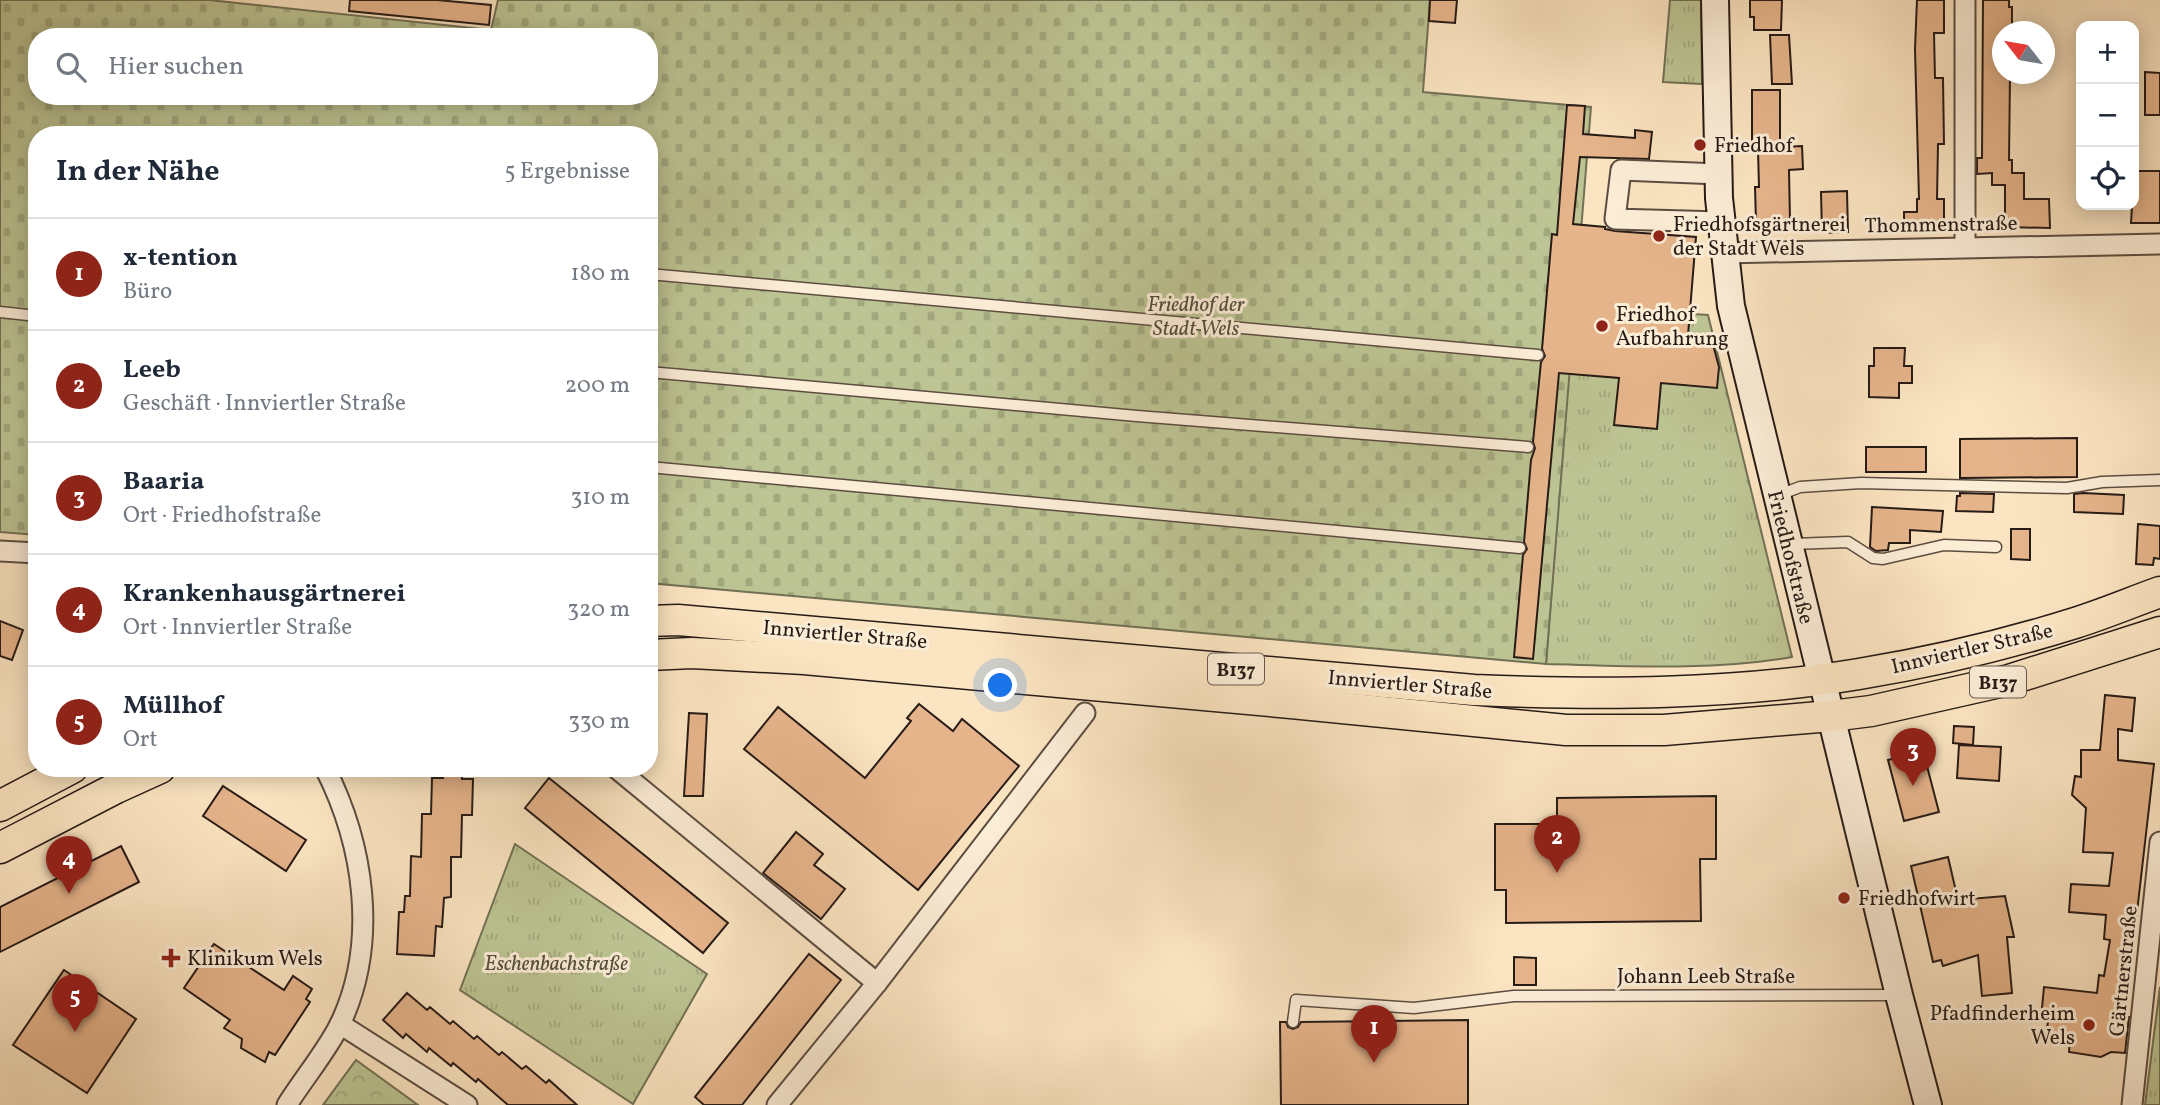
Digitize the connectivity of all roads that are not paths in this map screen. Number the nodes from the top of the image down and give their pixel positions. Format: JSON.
{"nodes":[{"id":1,"x":1715,"y":0,"type":"edge"},
{"id":2,"x":1965,"y":0,"type":"edge"},
{"id":3,"x":1719,"y":174,"type":"junction"},
{"id":4,"x":1721,"y":222,"type":"junction"},
{"id":5,"x":2160,"y":244,"type":"edge"},
{"id":6,"x":1965,"y":246,"type":"junction"},
{"id":7,"x":1724,"y":253,"type":"junction"},
{"id":8,"x":658,"y":275,"type":"edge"},
{"id":9,"x":0,"y":312,"type":"edge"},
{"id":10,"x":28,"y":315,"type":"edge"},
{"id":11,"x":1538,"y":355,"type":"dead end"},
{"id":12,"x":658,"y":373,"type":"edge"},
{"id":13,"x":1528,"y":447,"type":"dead end"},
{"id":14,"x":658,"y":468,"type":"edge"},
{"id":15,"x":2160,"y":481,"type":"edge"},
{"id":16,"x":1776,"y":496,"type":"junction"},
{"id":17,"x":1788,"y":544,"type":"junction"},
{"id":18,"x":1996,"y":547,"type":"dead end"},
{"id":19,"x":1520,"y":548,"type":"dead end"},
{"id":20,"x":0,"y":551,"type":"edge"},
{"id":21,"x":28,"y":553,"type":"edge"},
{"id":22,"x":2160,"y":592,"type":"edge"},
{"id":23,"x":658,"y":621,"type":"edge"},
{"id":24,"x":2160,"y":632,"type":"edge"},
{"id":25,"x":658,"y":655,"type":"edge"},
{"id":26,"x":1822,"y":678,"type":"junction"},
{"id":27,"x":1085,"y":713,"type":"dead end"},
{"id":28,"x":1831,"y":716,"type":"junction"},
{"id":29,"x":55,"y":777,"type":"edge"},
{"id":30,"x":140,"y":777,"type":"edge"},
{"id":31,"x":329,"y":777,"type":"edge"},
{"id":32,"x":627,"y":777,"type":"edge"},
{"id":33,"x":0,"y":806,"type":"edge"},
{"id":34,"x":2160,"y":842,"type":"edge"},
{"id":35,"x":0,"y":848,"type":"edge"},
{"id":36,"x":877,"y":983,"type":"junction"},
{"id":37,"x":1899,"y":995,"type":"junction"},
{"id":38,"x":1293,"y":1022,"type":"dead end"},
{"id":39,"x":340,"y":1024,"type":"junction"},
{"id":40,"x":286,"y":1105,"type":"edge"},
{"id":41,"x":467,"y":1105,"type":"edge"},
{"id":42,"x":777,"y":1105,"type":"edge"},
{"id":43,"x":1928,"y":1105,"type":"edge"},
{"id":44,"x":2132,"y":1105,"type":"edge"}],
"edges":[{"from":1,"to":3,"type":"street","name":"Friedhofstraße"},
{"from":2,"to":6,"type":"street"},
{"from":3,"to":4,"type":"street","name":"Friedhofstraße"},
{"from":3,"to":4,"type":"street"},
{"from":4,"to":7,"type":"street","name":"Friedhofstraße"},
{"from":5,"to":6,"type":"street","name":"Thommenstraße"},
{"from":6,"to":7,"type":"street","name":"Thommenstraße"},
{"from":7,"to":16,"type":"street","name":"Friedhofstraße"},
{"from":8,"to":11,"type":"lane"},
{"from":9,"to":10,"type":"lane"},
{"from":12,"to":13,"type":"lane"},
{"from":14,"to":19,"type":"lane"},
{"from":15,"to":16,"type":"lane"},
{"from":16,"to":17,"type":"street","name":"Friedhofstraße"},
{"from":17,"to":18,"type":"lane"},
{"from":17,"to":26,"type":"street","name":"Friedhofstraße"},
{"from":20,"to":21,"type":"street"},
{"from":22,"to":26,"type":"main road","name":"Innviertler Straße","number":"B137"},
{"from":23,"to":26,"type":"main road","name":"Innviertler Straße","number":"B137"},
{"from":24,"to":28,"type":"main road","name":"Innviertler Straße","number":"B137"},
{"from":25,"to":28,"type":"main road","name":"Innviertler Straße","number":"B137"},
{"from":26,"to":28,"type":"street","name":"Friedhofstraße"},
{"from":27,"to":36,"type":"street"},
{"from":28,"to":37,"type":"street","name":"Friedhofstraße"},
{"from":29,"to":33,"type":"main road"},
{"from":30,"to":35,"type":"main road"},
{"from":31,"to":39,"type":"street"},
{"from":32,"to":36,"type":"street"},
{"from":34,"to":44,"type":"street","name":"Gärtnerstraße"},
{"from":36,"to":42,"type":"street"},
{"from":37,"to":38,"type":"lane","name":"Johann Leeb Straße"},
{"from":37,"to":43,"type":"street","name":"Friedhofstraße"},
{"from":39,"to":40,"type":"street"},
{"from":39,"to":41,"type":"street"}]}
